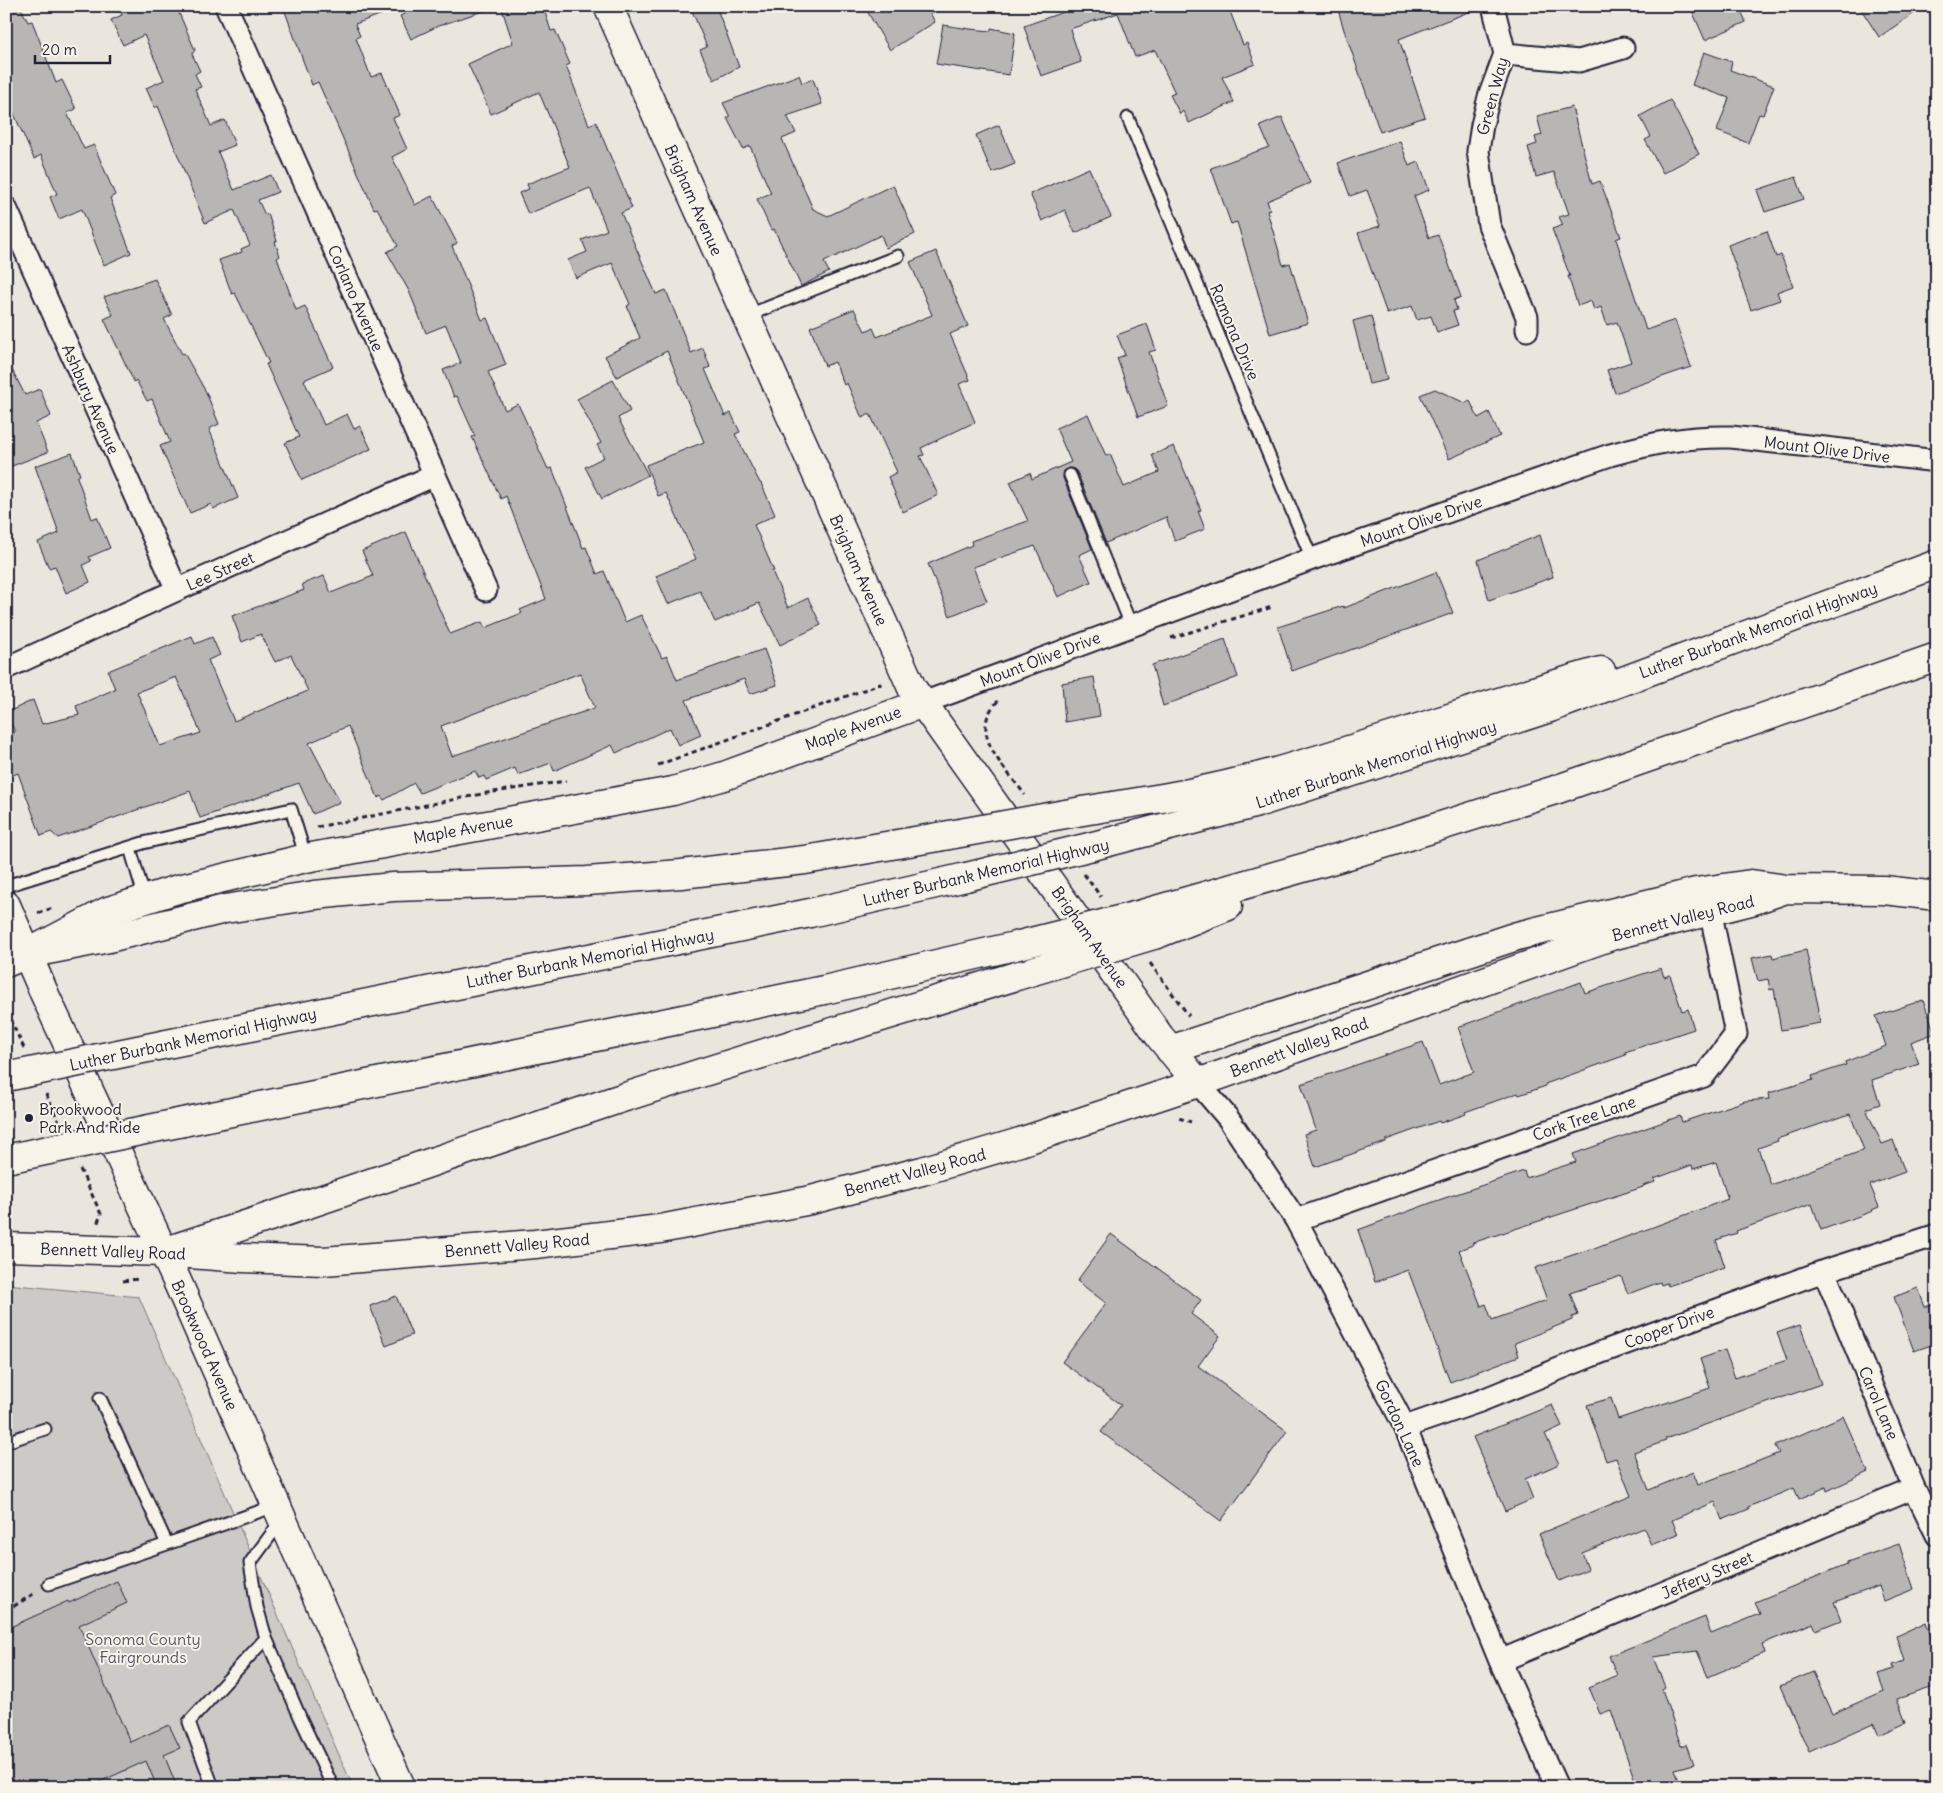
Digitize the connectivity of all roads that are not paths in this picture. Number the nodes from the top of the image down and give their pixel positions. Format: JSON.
{"nodes":[{"id":1,"x":226,"y":6,"type":"edge"},
{"id":2,"x":608,"y":6,"type":"edge"},
{"id":3,"x":1493,"y":6,"type":"edge"},
{"id":4,"x":1623,"y":48,"type":"dead end"},
{"id":5,"x":1505,"y":54,"type":"junction"},
{"id":6,"x":1128,"y":118,"type":"dead end"},
{"id":7,"x":6,"y":208,"type":"edge"},
{"id":8,"x":898,"y":256,"type":"dead end"},
{"id":9,"x":746,"y":316,"type":"junction"},
{"id":10,"x":1528,"y":330,"type":"dead end"},
{"id":11,"x":1937,"y":461,"type":"edge"},
{"id":12,"x":1070,"y":474,"type":"dead end"},
{"id":13,"x":435,"y":475,"type":"junction"},
{"id":14,"x":1312,"y":559,"type":"junction"},
{"id":15,"x":1937,"y":564,"type":"edge"},
{"id":16,"x":177,"y":590,"type":"junction"},
{"id":17,"x":486,"y":590,"type":"dead end"},
{"id":18,"x":1131,"y":625,"type":"junction"},
{"id":19,"x":1767,"y":626,"type":"junction"},
{"id":20,"x":1937,"y":657,"type":"edge"},
{"id":21,"x":6,"y":668,"type":"edge"},
{"id":22,"x":922,"y":703,"type":"junction"},
{"id":23,"x":130,"y":848,"type":"junction"},
{"id":24,"x":306,"y":858,"type":"junction"},
{"id":25,"x":6,"y":886,"type":"edge"},
{"id":26,"x":1786,"y":889,"type":"junction"},
{"id":27,"x":1937,"y":896,"type":"edge"},
{"id":28,"x":145,"y":899,"type":"junction"},
{"id":29,"x":6,"y":905,"type":"edge"},
{"id":30,"x":1710,"y":910,"type":"junction"},
{"id":31,"x":1149,"y":924,"type":"junction"},
{"id":32,"x":17,"y":958,"type":"edge"},
{"id":33,"x":1170,"y":1050,"type":"junction"},
{"id":34,"x":6,"y":1077,"type":"edge"},
{"id":35,"x":1198,"y":1083,"type":"junction"},
{"id":36,"x":6,"y":1159,"type":"edge"},
{"id":37,"x":1296,"y":1220,"type":"junction"},
{"id":38,"x":1937,"y":1235,"type":"edge"},
{"id":39,"x":6,"y":1246,"type":"edge"},
{"id":40,"x":163,"y":1252,"type":"junction"},
{"id":41,"x":1824,"y":1270,"type":"junction"},
{"id":42,"x":100,"y":1398,"type":"dead end"},
{"id":43,"x":1405,"y":1427,"type":"junction"},
{"id":44,"x":45,"y":1429,"type":"dead end"},
{"id":45,"x":6,"y":1442,"type":"edge"},
{"id":46,"x":1914,"y":1488,"type":"junction"},
{"id":47,"x":279,"y":1513,"type":"junction"},
{"id":48,"x":1937,"y":1535,"type":"edge"},
{"id":49,"x":166,"y":1544,"type":"junction"},
{"id":50,"x":49,"y":1584,"type":"road end"},
{"id":51,"x":266,"y":1638,"type":"junction"},
{"id":52,"x":1500,"y":1661,"type":"junction"},
{"id":53,"x":212,"y":1787,"type":"edge"},
{"id":54,"x":333,"y":1787,"type":"edge"},
{"id":55,"x":401,"y":1787,"type":"edge"},
{"id":56,"x":1557,"y":1787,"type":"edge"}],
"edges":[{"from":1,"to":13,"type":"street","name":"Corlano Avenue"},
{"from":2,"to":9,"type":"main road","name":"Brigham Avenue"},
{"from":3,"to":5,"type":"street","name":"Green Way"},
{"from":4,"to":5,"type":"street"},
{"from":5,"to":10,"type":"street","name":"Green Way"},
{"from":6,"to":14,"type":"lane","name":"Ramona Drive"},
{"from":7,"to":16,"type":"street","name":"Ashbury Avenue"},
{"from":8,"to":9,"type":"lane"},
{"from":9,"to":22,"type":"main road","name":"Brigham Avenue"},
{"from":11,"to":14,"type":"street","name":"Mount Olive Drive"},
{"from":12,"to":18,"type":"lane"},
{"from":13,"to":16,"type":"street","name":"Lee Street"},
{"from":13,"to":17,"type":"street","name":"Corlano Avenue"},
{"from":14,"to":18,"type":"street","name":"Mount Olive Drive"},
{"from":15,"to":19,"type":"main road","name":"Luther Burbank Memorial Highway"},
{"from":16,"to":21,"type":"street","name":"Lee Street"},
{"from":18,"to":22,"type":"street","name":"Mount Olive Drive"},
{"from":19,"to":32,"type":"main road","bridge":true},
{"from":19,"to":34,"type":"main road","name":"Luther Burbank Memorial Highway","bridge":true},
{"from":20,"to":31,"type":"main road"},
{"from":22,"to":24,"type":"main road","name":"Maple Avenue"},
{"from":22,"to":33,"type":"main road","name":"Brigham Avenue"},
{"from":23,"to":24,"type":"lane"},
{"from":23,"to":25,"type":"lane"},
{"from":23,"to":28,"type":"lane"},
{"from":24,"to":28,"type":"main road","name":"Maple Avenue"},
{"from":26,"to":27,"type":"main road","name":"Bennett Valley Road"},
{"from":26,"to":30,"type":"main road","name":"Bennett Valley Road"},
{"from":26,"to":33,"type":"main road","name":"Bennett Valley Road"},
{"from":28,"to":32,"type":"main road","name":"Maple Avenue"},
{"from":29,"to":32,"type":"main road","name":"Brookwood Avenue"},
{"from":30,"to":35,"type":"main road","name":"Bennett Valley Road"},
{"from":30,"to":37,"type":"street","name":"Cork Tree Lane"},
{"from":31,"to":36,"type":"main road","bridge":true},
{"from":31,"to":40,"type":"main road","bridge":true},
{"from":32,"to":40,"type":"main road","name":"Brookwood Avenue"},
{"from":33,"to":35,"type":"main road","name":"Brigham Avenue"},
{"from":35,"to":37,"type":"street","name":"Gordon Lane"},
{"from":35,"to":40,"type":"main road","name":"Bennett Valley Road"},
{"from":37,"to":43,"type":"street","name":"Gordon Lane"},
{"from":38,"to":41,"type":"street","name":"Cooper Drive"},
{"from":39,"to":40,"type":"main road","name":"Bennett Valley Road"},
{"from":40,"to":47,"type":"main road","name":"Brookwood Avenue"},
{"from":41,"to":43,"type":"street","name":"Cooper Drive"},
{"from":41,"to":46,"type":"street","name":"Carol Lane"},
{"from":42,"to":49,"type":"lane"},
{"from":43,"to":52,"type":"street","name":"Gordon Lane"},
{"from":44,"to":45,"type":"lane"},
{"from":46,"to":48,"type":"street","name":"Carol Lane"},
{"from":46,"to":52,"type":"street","name":"Jeffery Street"},
{"from":47,"to":49,"type":"lane"},
{"from":47,"to":51,"type":"lane"},
{"from":47,"to":55,"type":"main road","name":"Brookwood Avenue"},
{"from":49,"to":50,"type":"lane"},
{"from":51,"to":53,"type":"lane"},
{"from":51,"to":54,"type":"lane"},
{"from":52,"to":56,"type":"street","name":"Gordon Lane"}]}
